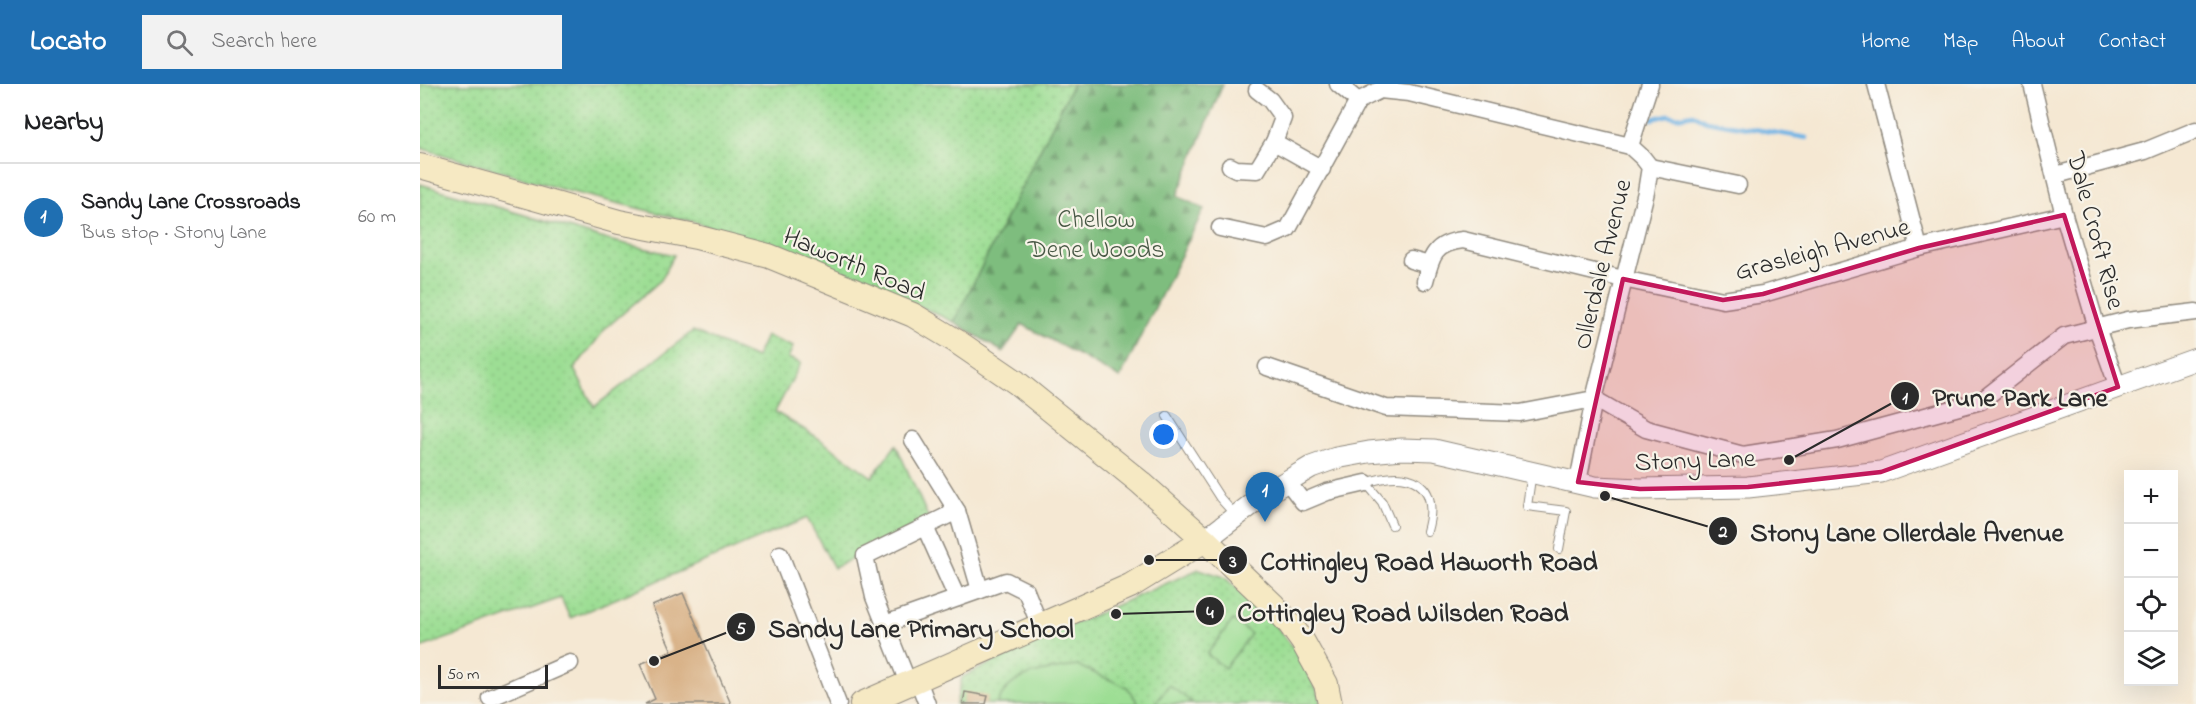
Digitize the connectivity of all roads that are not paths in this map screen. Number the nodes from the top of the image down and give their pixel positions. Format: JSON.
{"nodes":[{"id":1,"x":1338,"y":84,"type":"edge"},
{"id":2,"x":1650,"y":84,"type":"edge"},
{"id":3,"x":1876,"y":84,"type":"edge"},
{"id":4,"x":2032,"y":84,"type":"edge"},
{"id":5,"x":1409,"y":88,"type":"edge"},
{"id":6,"x":1257,"y":90,"type":"dead end"},
{"id":7,"x":1358,"y":101,"type":"junction"},
{"id":8,"x":2196,"y":130,"type":"edge"},
{"id":9,"x":1274,"y":142,"type":"junction"},
{"id":10,"x":1630,"y":146,"type":"junction"},
{"id":11,"x":420,"y":166,"type":"edge"},
{"id":12,"x":1230,"y":166,"type":"dead end"},
{"id":13,"x":1650,"y":167,"type":"junction"},
{"id":14,"x":1322,"y":170,"type":"junction"},
{"id":15,"x":2056,"y":175,"type":"junction"},
{"id":16,"x":1738,"y":185,"type":"dead end"},
{"id":17,"x":2064,"y":215,"type":"junction"},
{"id":18,"x":1220,"y":228,"type":"dead end"},
{"id":19,"x":1919,"y":248,"type":"junction"},
{"id":20,"x":1411,"y":260,"type":"dead end"},
{"id":21,"x":1623,"y":279,"type":"junction"},
{"id":22,"x":2196,"y":312,"type":"edge"},
{"id":23,"x":2097,"y":328,"type":"junction"},
{"id":24,"x":2196,"y":358,"type":"edge"},
{"id":25,"x":1267,"y":367,"type":"dead end"},
{"id":26,"x":2118,"y":387,"type":"junction"},
{"id":27,"x":1594,"y":399,"type":"junction"},
{"id":28,"x":1167,"y":416,"type":"dead end"},
{"id":29,"x":913,"y":440,"type":"dead end"},
{"id":30,"x":1532,"y":472,"type":"junction"},
{"id":31,"x":1287,"y":481,"type":"junction"},
{"id":32,"x":1578,"y":482,"type":"junction"},
{"id":33,"x":1366,"y":483,"type":"junction"},
{"id":34,"x":957,"y":511,"type":"junction"},
{"id":35,"x":1236,"y":516,"type":"junction"},
{"id":36,"x":1392,"y":525,"type":"dead end"},
{"id":37,"x":925,"y":527,"type":"junction"},
{"id":38,"x":1427,"y":531,"type":"dead end"},
{"id":39,"x":1205,"y":540,"type":"junction"},
{"id":40,"x":1559,"y":549,"type":"dead end"},
{"id":41,"x":780,"y":554,"type":"dead end"},
{"id":42,"x":980,"y":590,"type":"junction"},
{"id":43,"x":957,"y":598,"type":"junction"},
{"id":44,"x":885,"y":624,"type":"junction"},
{"id":45,"x":1040,"y":626,"type":"junction"},
{"id":46,"x":570,"y":663,"type":"dead end"},
{"id":47,"x":914,"y":682,"type":"junction"},
{"id":48,"x":488,"y":702,"type":"edge"},
{"id":49,"x":838,"y":704,"type":"edge"},
{"id":50,"x":862,"y":704,"type":"edge"},
{"id":51,"x":927,"y":704,"type":"edge"},
{"id":52,"x":1330,"y":704,"type":"edge"}],
"edges":[{"from":1,"to":7,"type":"street"},
{"from":2,"to":10,"type":"street"},
{"from":3,"to":19,"type":"street"},
{"from":4,"to":15,"type":"street","name":"Dale Croft Rise"},
{"from":5,"to":7,"type":"street","name":"Ollerdale Avenue"},
{"from":5,"to":10,"type":"street","name":"Ollerdale Avenue"},
{"from":6,"to":9,"type":"street"},
{"from":7,"to":14,"type":"street"},
{"from":8,"to":15,"type":"street"},
{"from":9,"to":12,"type":"street"},
{"from":9,"to":14,"type":"street"},
{"from":10,"to":13,"type":"street","name":"Ollerdale Avenue"},
{"from":11,"to":39,"type":"main road","name":"Haworth Road"},
{"from":13,"to":16,"type":"street"},
{"from":13,"to":21,"type":"street","name":"Ollerdale Avenue"},
{"from":14,"to":18,"type":"street"},
{"from":15,"to":17,"type":"street","name":"Dale Croft Rise"},
{"from":17,"to":19,"type":"street","name":"Grasleigh Avenue"},
{"from":17,"to":23,"type":"street","name":"Dale Croft Rise"},
{"from":19,"to":21,"type":"street","name":"Grasleigh Avenue"},
{"from":20,"to":21,"type":"street","name":"Grasleigh Avenue"},
{"from":21,"to":27,"type":"street","name":"Ollerdale Avenue"},
{"from":22,"to":23,"type":"street"},
{"from":23,"to":26,"type":"street","name":"Dale Croft Rise"},
{"from":23,"to":27,"type":"street"},
{"from":24,"to":26,"type":"street","name":"Stony Lane"},
{"from":25,"to":27,"type":"street"},
{"from":26,"to":32,"type":"street","name":"Stony Lane"},
{"from":27,"to":32,"type":"street","name":"Ollerdale Avenue"},
{"from":28,"to":35,"type":"lane"},
{"from":29,"to":34,"type":"street"},
{"from":30,"to":31,"type":"street","name":"Stony Lane"},
{"from":30,"to":32,"type":"street","name":"Stony Lane"},
{"from":30,"to":40,"type":"lane"},
{"from":31,"to":33,"type":"street"},
{"from":31,"to":35,"type":"street","name":"Stony Lane"},
{"from":33,"to":36,"type":"lane"},
{"from":33,"to":38,"type":"lane"},
{"from":34,"to":37,"type":"street"},
{"from":34,"to":42,"type":"street"},
{"from":35,"to":39,"type":"street","name":"Stony Lane"},
{"from":37,"to":43,"type":"street"},
{"from":37,"to":44,"type":"street"},
{"from":39,"to":45,"type":"main road"},
{"from":39,"to":52,"type":"main road","name":"Haworth Road"},
{"from":41,"to":49,"type":"street"},
{"from":42,"to":43,"type":"street"},
{"from":42,"to":45,"type":"street"},
{"from":43,"to":44,"type":"street"},
{"from":44,"to":47,"type":"street"},
{"from":45,"to":47,"type":"main road"},
{"from":46,"to":48,"type":"street"},
{"from":47,"to":50,"type":"main road"},
{"from":47,"to":51,"type":"street"}]}
